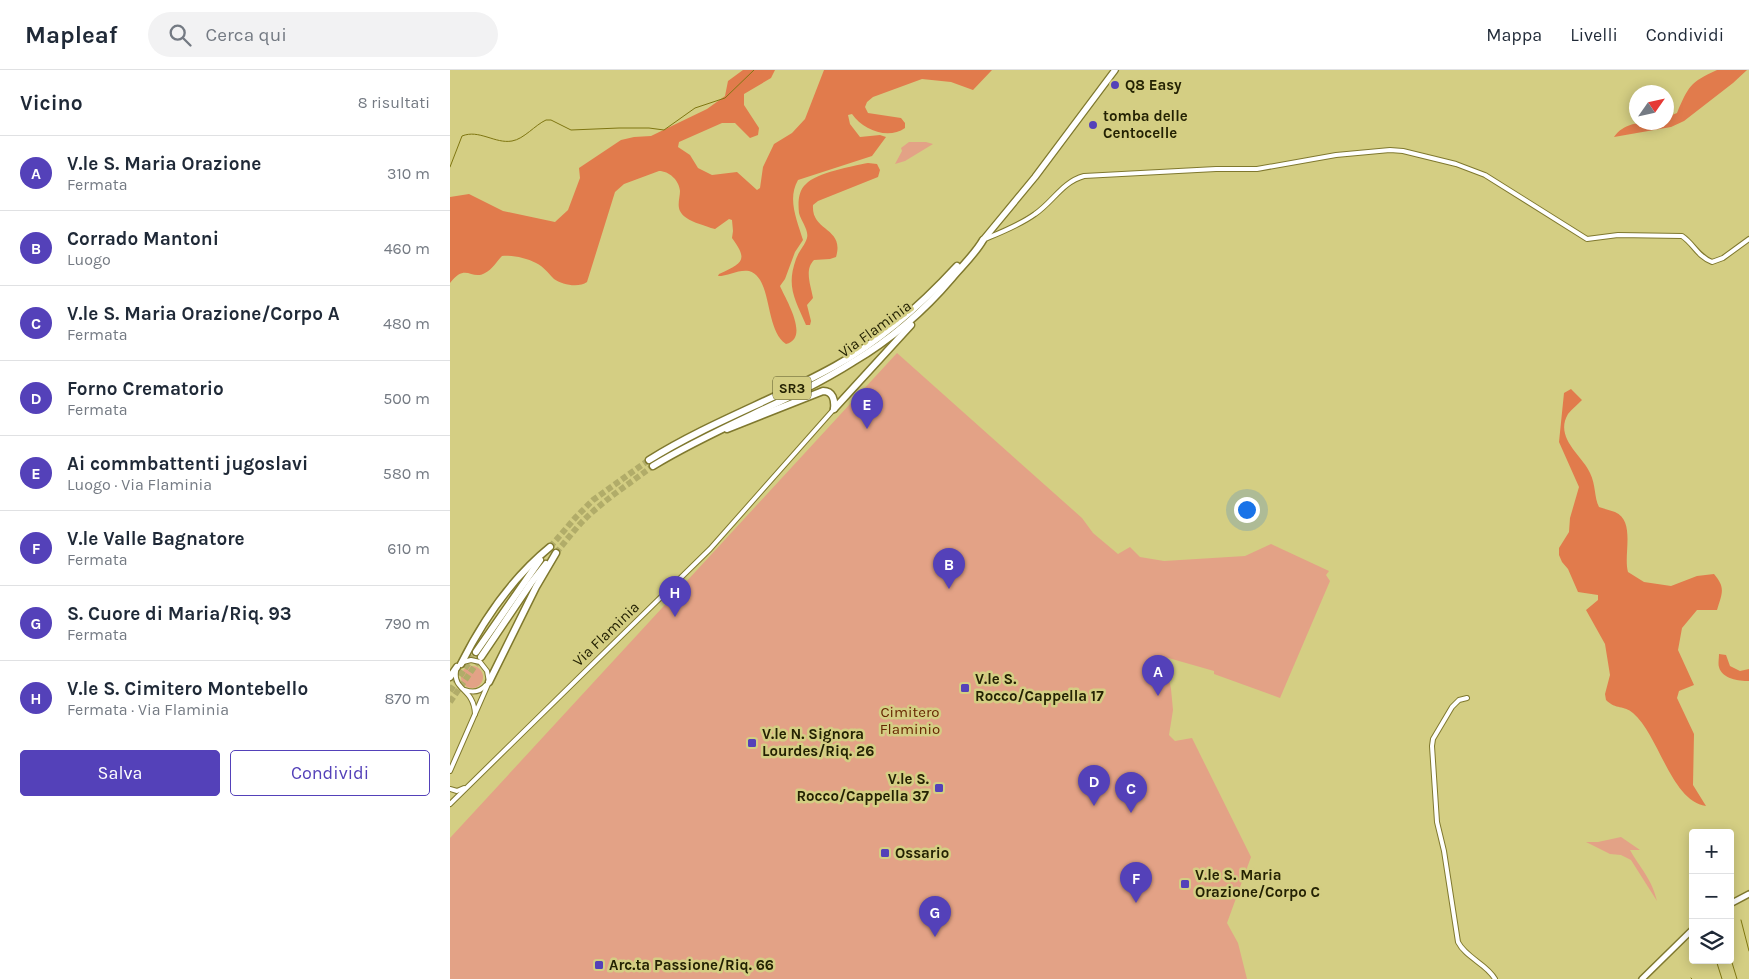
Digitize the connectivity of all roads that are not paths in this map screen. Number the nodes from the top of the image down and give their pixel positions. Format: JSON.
{"nodes":[{"id":1,"x":1114,"y":70,"type":"edge"},
{"id":2,"x":1749,"y":238,"type":"edge"},
{"id":3,"x":983,"y":240,"type":"junction"},
{"id":4,"x":924,"y":308,"type":"junction"},
{"id":5,"x":834,"y":409,"type":"junction"},
{"id":6,"x":716,"y":431,"type":"junction"},
{"id":7,"x":459,"y":665,"type":"junction"},
{"id":8,"x":450,"y":677,"type":"edge"},
{"id":9,"x":489,"y":682,"type":"junction"},
{"id":10,"x":463,"y":689,"type":"junction"},
{"id":11,"x":1467,"y":698,"type":"dead end"},
{"id":12,"x":475,"y":714,"type":"junction"},
{"id":13,"x":450,"y":771,"type":"edge"},
{"id":14,"x":468,"y":786,"type":"junction"},
{"id":15,"x":450,"y":789,"type":"edge"},
{"id":16,"x":450,"y":801,"type":"edge"},
{"id":17,"x":1749,"y":894,"type":"edge"},
{"id":18,"x":1734,"y":902,"type":"edge"},
{"id":19,"x":1689,"y":933,"type":"edge"},
{"id":20,"x":1495,"y":979,"type":"edge"},
{"id":21,"x":1642,"y":979,"type":"edge"}],
"edges":[{"from":1,"to":3,"type":"main road","name":"Via Flaminia","number":"SR3"},
{"from":2,"to":3,"type":"street"},
{"from":3,"to":4,"type":"highway","name":"Via Flaminia","number":"SR3"},
{"from":3,"to":6,"type":"highway","name":"Via Flaminia","number":"SR3"},
{"from":4,"to":5,"type":"highway"},
{"from":4,"to":6,"type":"highway","name":"Via Flaminia","number":"SR3"},
{"from":5,"to":6,"type":"highway"},
{"from":5,"to":14,"type":"street","name":"Via Flaminia"},
{"from":7,"to":8,"type":"highway"},
{"from":7,"to":9,"type":"street"},
{"from":7,"to":9,"type":"highway"},
{"from":7,"to":10,"type":"street"},
{"from":9,"to":10,"type":"street"},
{"from":9,"to":12,"type":"street"},
{"from":10,"to":12,"type":"street"},
{"from":11,"to":20,"type":"street"},
{"from":12,"to":13,"type":"street"},
{"from":14,"to":15,"type":"street"},
{"from":14,"to":16,"type":"street","name":"Via Flaminia"},
{"from":17,"to":18,"type":"main road"},
{"from":19,"to":21,"type":"main road"}]}
